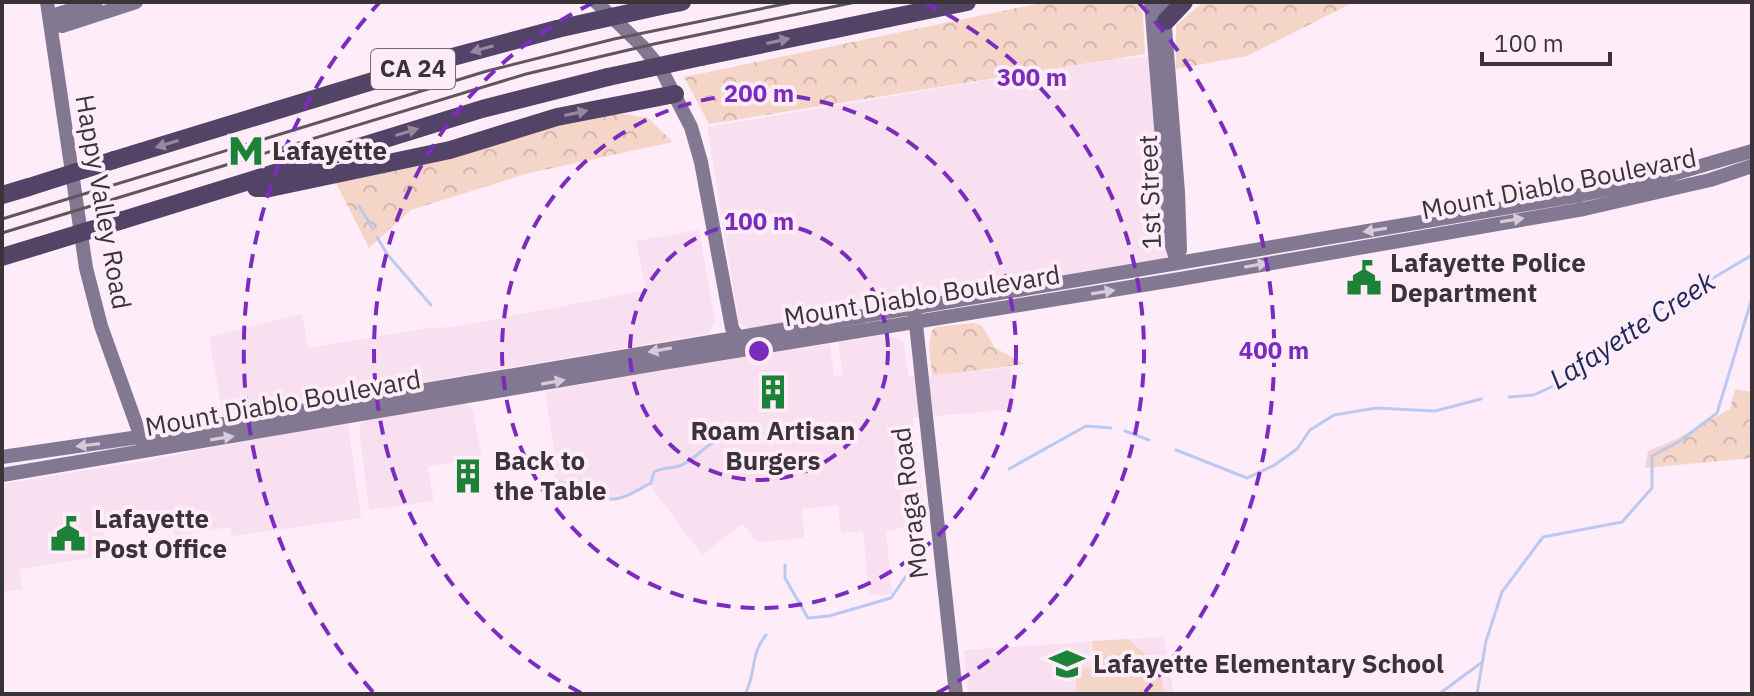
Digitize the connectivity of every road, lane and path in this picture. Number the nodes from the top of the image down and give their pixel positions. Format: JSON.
{"nodes":[{"id":1,"x":47,"y":2,"type":"edge"},
{"id":2,"x":136,"y":2,"type":"edge"},
{"id":3,"x":596,"y":2,"type":"edge"},
{"id":4,"x":682,"y":2,"type":"edge"},
{"id":5,"x":967,"y":2,"type":"edge"},
{"id":6,"x":1151,"y":2,"type":"edge"},
{"id":7,"x":1163,"y":2,"type":"edge"},
{"id":8,"x":1184,"y":2,"type":"edge"},
{"id":9,"x":91,"y":3,"type":"edge"},
{"id":10,"x":668,"y":4,"type":"edge"},
{"id":11,"x":54,"y":18,"type":"junction"},
{"id":12,"x":1166,"y":21,"type":"junction"},
{"id":13,"x":675,"y":94,"type":"junction"},
{"id":14,"x":1752,"y":151,"type":"edge"},
{"id":15,"x":1164,"y":153,"type":"junction"},
{"id":16,"x":1752,"y":166,"type":"edge"},
{"id":17,"x":1176,"y":176,"type":"junction"},
{"id":18,"x":226,"y":189,"type":"junction"},
{"id":19,"x":2,"y":195,"type":"edge"},
{"id":20,"x":2,"y":257,"type":"edge"},
{"id":21,"x":1177,"y":262,"type":"junction"},
{"id":22,"x":914,"y":314,"type":"junction"},
{"id":23,"x":741,"y":343,"type":"junction"},
{"id":24,"x":348,"y":409,"type":"junction"},
{"id":25,"x":143,"y":444,"type":"junction"},
{"id":26,"x":2,"y":457,"type":"edge"},
{"id":27,"x":2,"y":475,"type":"edge"},
{"id":28,"x":956,"y":694,"type":"edge"}],
"edges":[{"from":1,"to":11,"type":"main road","name":"Happy Valley Road"},
{"from":2,"to":11,"type":"main road"},
{"from":3,"to":13,"type":"main road"},
{"from":4,"to":10,"type":"highway","number":"CA 24"},
{"from":18,"to":5,"type":"highway","number":"CA 24","one_way":true,"bridge":true},
{"from":6,"to":15,"type":"main road","name":"1st Street"},
{"from":7,"to":12,"type":"main road","name":"1st Street"},
{"from":8,"to":12,"type":"highway"},
{"from":9,"to":11,"type":"main road"},
{"from":10,"to":19,"type":"highway","number":"CA 24","one_way":true,"bridge":true},
{"from":11,"to":25,"type":"main road","name":"Happy Valley Road"},
{"from":12,"to":17,"type":"main road","name":"1st Street"},
{"from":18,"to":13,"type":"highway","one_way":true},
{"from":13,"to":23,"type":"main road"},
{"from":14,"to":21,"type":"main road","name":"Mount Diablo Boulevard","one_way":true},
{"from":15,"to":17,"type":"main road"},
{"from":15,"to":21,"type":"main road","name":"1st Street"},
{"from":22,"to":16,"type":"main road","name":"Mount Diablo Boulevard","one_way":true},
{"from":17,"to":21,"type":"main road","name":"1st Street"},
{"from":18,"to":20,"type":"highway","number":"CA 24","bridge":true},
{"from":21,"to":22,"type":"main road","name":"Mount Diablo Boulevard"},
{"from":22,"to":23,"type":"main road","name":"Mount Diablo Boulevard"},
{"from":22,"to":28,"type":"main road","name":"Moraga Road"},
{"from":24,"to":23,"type":"main road","name":"Mount Diablo Boulevard","one_way":true},
{"from":23,"to":24,"type":"main road","name":"Mount Diablo Boulevard","one_way":true},
{"from":24,"to":25,"type":"main road","name":"Mount Diablo Boulevard"},
{"from":25,"to":24,"type":"main road","name":"Mount Diablo Boulevard","one_way":true},
{"from":25,"to":26,"type":"main road","name":"Mount Diablo Boulevard","one_way":true},
{"from":25,"to":27,"type":"main road","name":"Mount Diablo Boulevard"}]}
